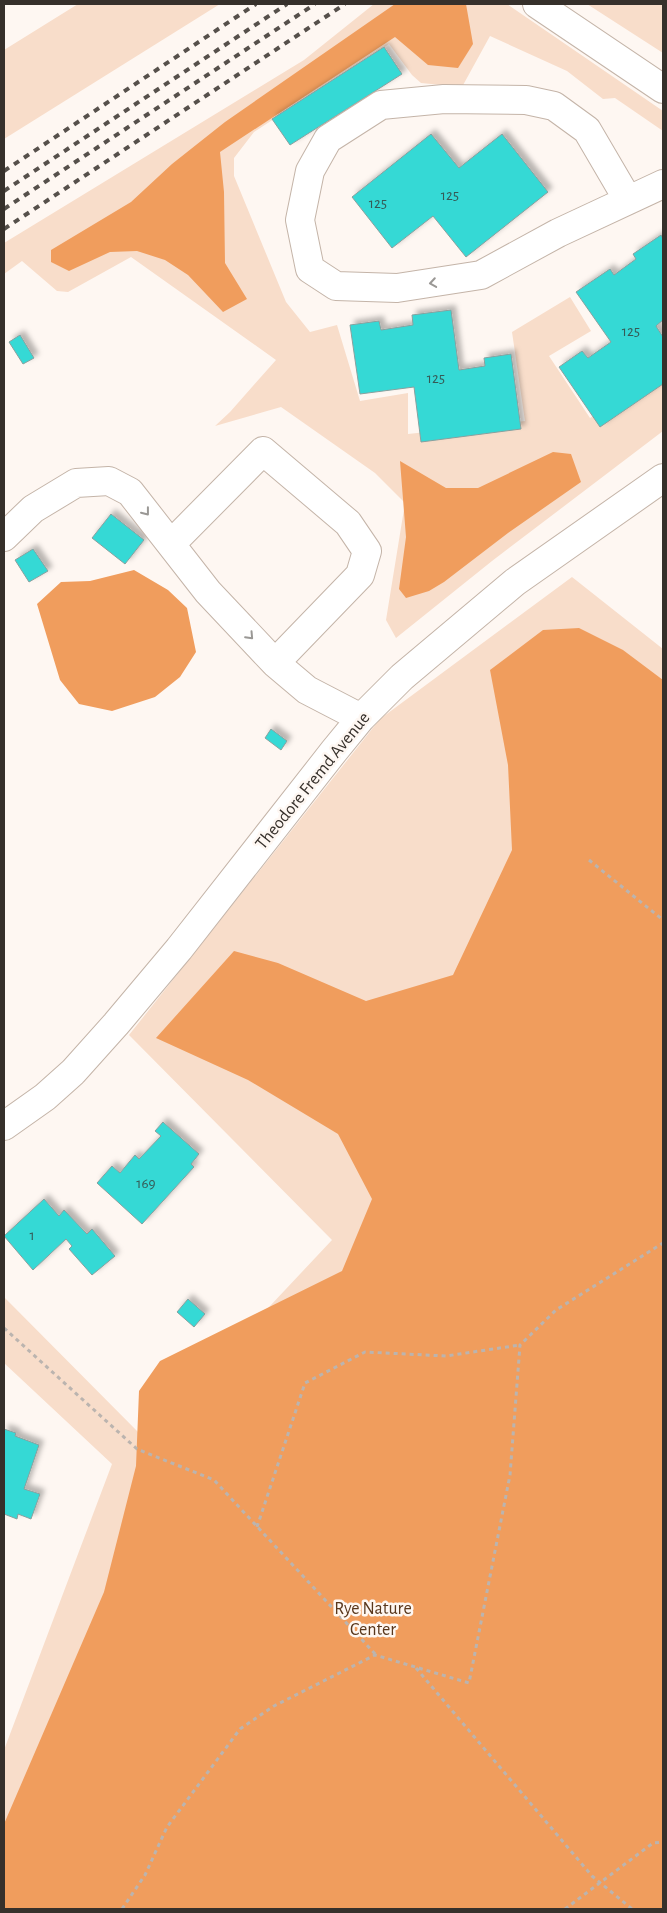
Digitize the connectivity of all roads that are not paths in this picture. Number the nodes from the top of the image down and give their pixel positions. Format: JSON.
{"nodes":[{"id":1,"x":536,"y":4,"type":"edge"},
{"id":2,"x":663,"y":89,"type":"edge"},
{"id":3,"x":663,"y":184,"type":"edge"},
{"id":4,"x":628,"y":200,"type":"junction"},
{"id":5,"x":663,"y":478,"type":"edge"},
{"id":6,"x":4,"y":537,"type":"edge"},
{"id":7,"x":171,"y":544,"type":"junction"},
{"id":8,"x":275,"y":663,"type":"junction"},
{"id":9,"x":361,"y":718,"type":"junction"},
{"id":10,"x":4,"y":1126,"type":"edge"}],
"edges":[{"from":1,"to":2,"type":"street"},
{"from":3,"to":4,"type":"street"},
{"from":4,"to":4,"type":"street","one_way":true},
{"from":5,"to":9,"type":"street","name":"Theodore Fremd Avenue"},
{"from":6,"to":7,"type":"street","one_way":true},
{"from":7,"to":8,"type":"street","one_way":true},
{"from":7,"to":8,"type":"street"},
{"from":8,"to":9,"type":"street"},
{"from":9,"to":10,"type":"street","name":"Theodore Fremd Avenue"}]}
